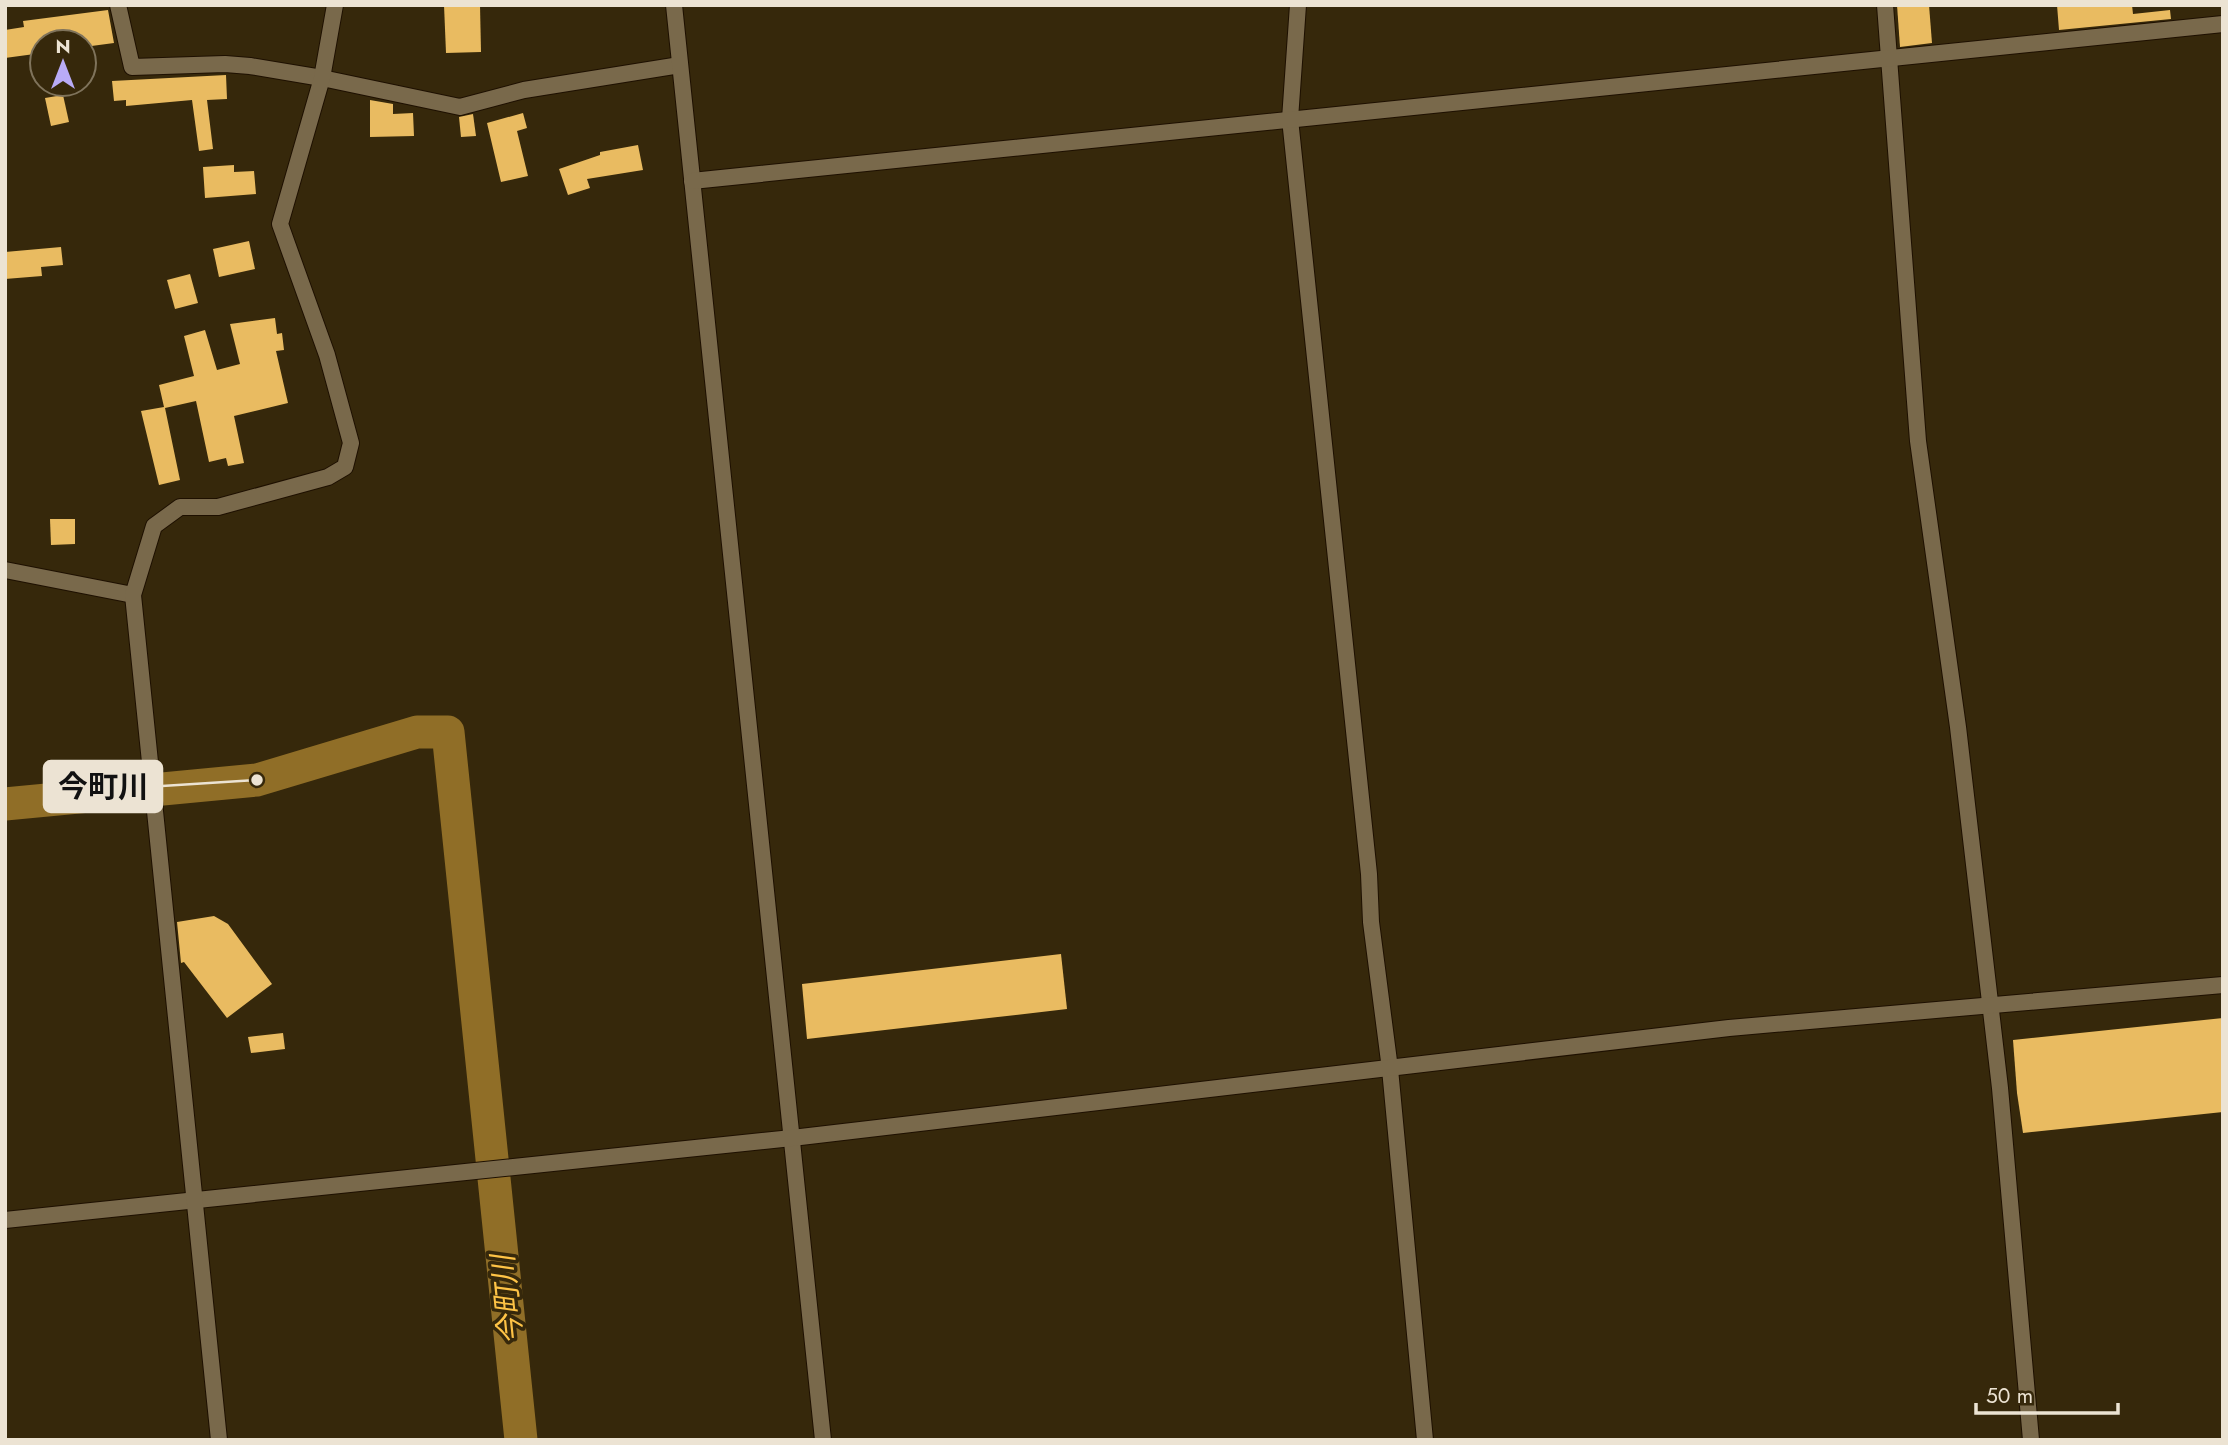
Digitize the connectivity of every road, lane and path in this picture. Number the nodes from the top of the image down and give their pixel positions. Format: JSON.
{"nodes":[{"id":1,"x":118,"y":5,"type":"edge"},
{"id":2,"x":335,"y":5,"type":"edge"},
{"id":3,"x":674,"y":5,"type":"edge"},
{"id":4,"x":1298,"y":5,"type":"edge"},
{"id":5,"x":1885,"y":5,"type":"edge"},
{"id":6,"x":2223,"y":24,"type":"edge"},
{"id":7,"x":1891,"y":57,"type":"junction"},
{"id":8,"x":680,"y":65,"type":"junction"},
{"id":9,"x":322,"y":78,"type":"junction"},
{"id":10,"x":1290,"y":119,"type":"junction"},
{"id":11,"x":692,"y":181,"type":"junction"},
{"id":12,"x":5,"y":570,"type":"edge"},
{"id":13,"x":133,"y":595,"type":"junction"},
{"id":14,"x":2223,"y":985,"type":"edge"},
{"id":15,"x":1990,"y":1007,"type":"junction"},
{"id":16,"x":1390,"y":1069,"type":"junction"},
{"id":17,"x":792,"y":1138,"type":"junction"},
{"id":18,"x":195,"y":1201,"type":"junction"},
{"id":19,"x":5,"y":1220,"type":"edge"},
{"id":20,"x":219,"y":1440,"type":"edge"},
{"id":21,"x":823,"y":1440,"type":"edge"},
{"id":22,"x":1425,"y":1440,"type":"edge"},
{"id":23,"x":2031,"y":1440,"type":"edge"}],
"edges":[{"from":1,"to":9,"type":"street"},
{"from":2,"to":9,"type":"street"},
{"from":3,"to":8,"type":"street"},
{"from":4,"to":10,"type":"street"},
{"from":5,"to":7,"type":"street"},
{"from":6,"to":7,"type":"street"},
{"from":7,"to":10,"type":"street"},
{"from":7,"to":15,"type":"street"},
{"from":8,"to":9,"type":"street"},
{"from":8,"to":11,"type":"street"},
{"from":9,"to":13,"type":"street"},
{"from":10,"to":11,"type":"street"},
{"from":10,"to":16,"type":"street"},
{"from":11,"to":17,"type":"street"},
{"from":12,"to":13,"type":"street"},
{"from":13,"to":18,"type":"street"},
{"from":14,"to":15,"type":"street"},
{"from":15,"to":16,"type":"street"},
{"from":15,"to":23,"type":"street"},
{"from":16,"to":17,"type":"street"},
{"from":16,"to":22,"type":"street"},
{"from":17,"to":18,"type":"street"},
{"from":17,"to":21,"type":"street"},
{"from":18,"to":19,"type":"street"},
{"from":18,"to":20,"type":"street"}]}
